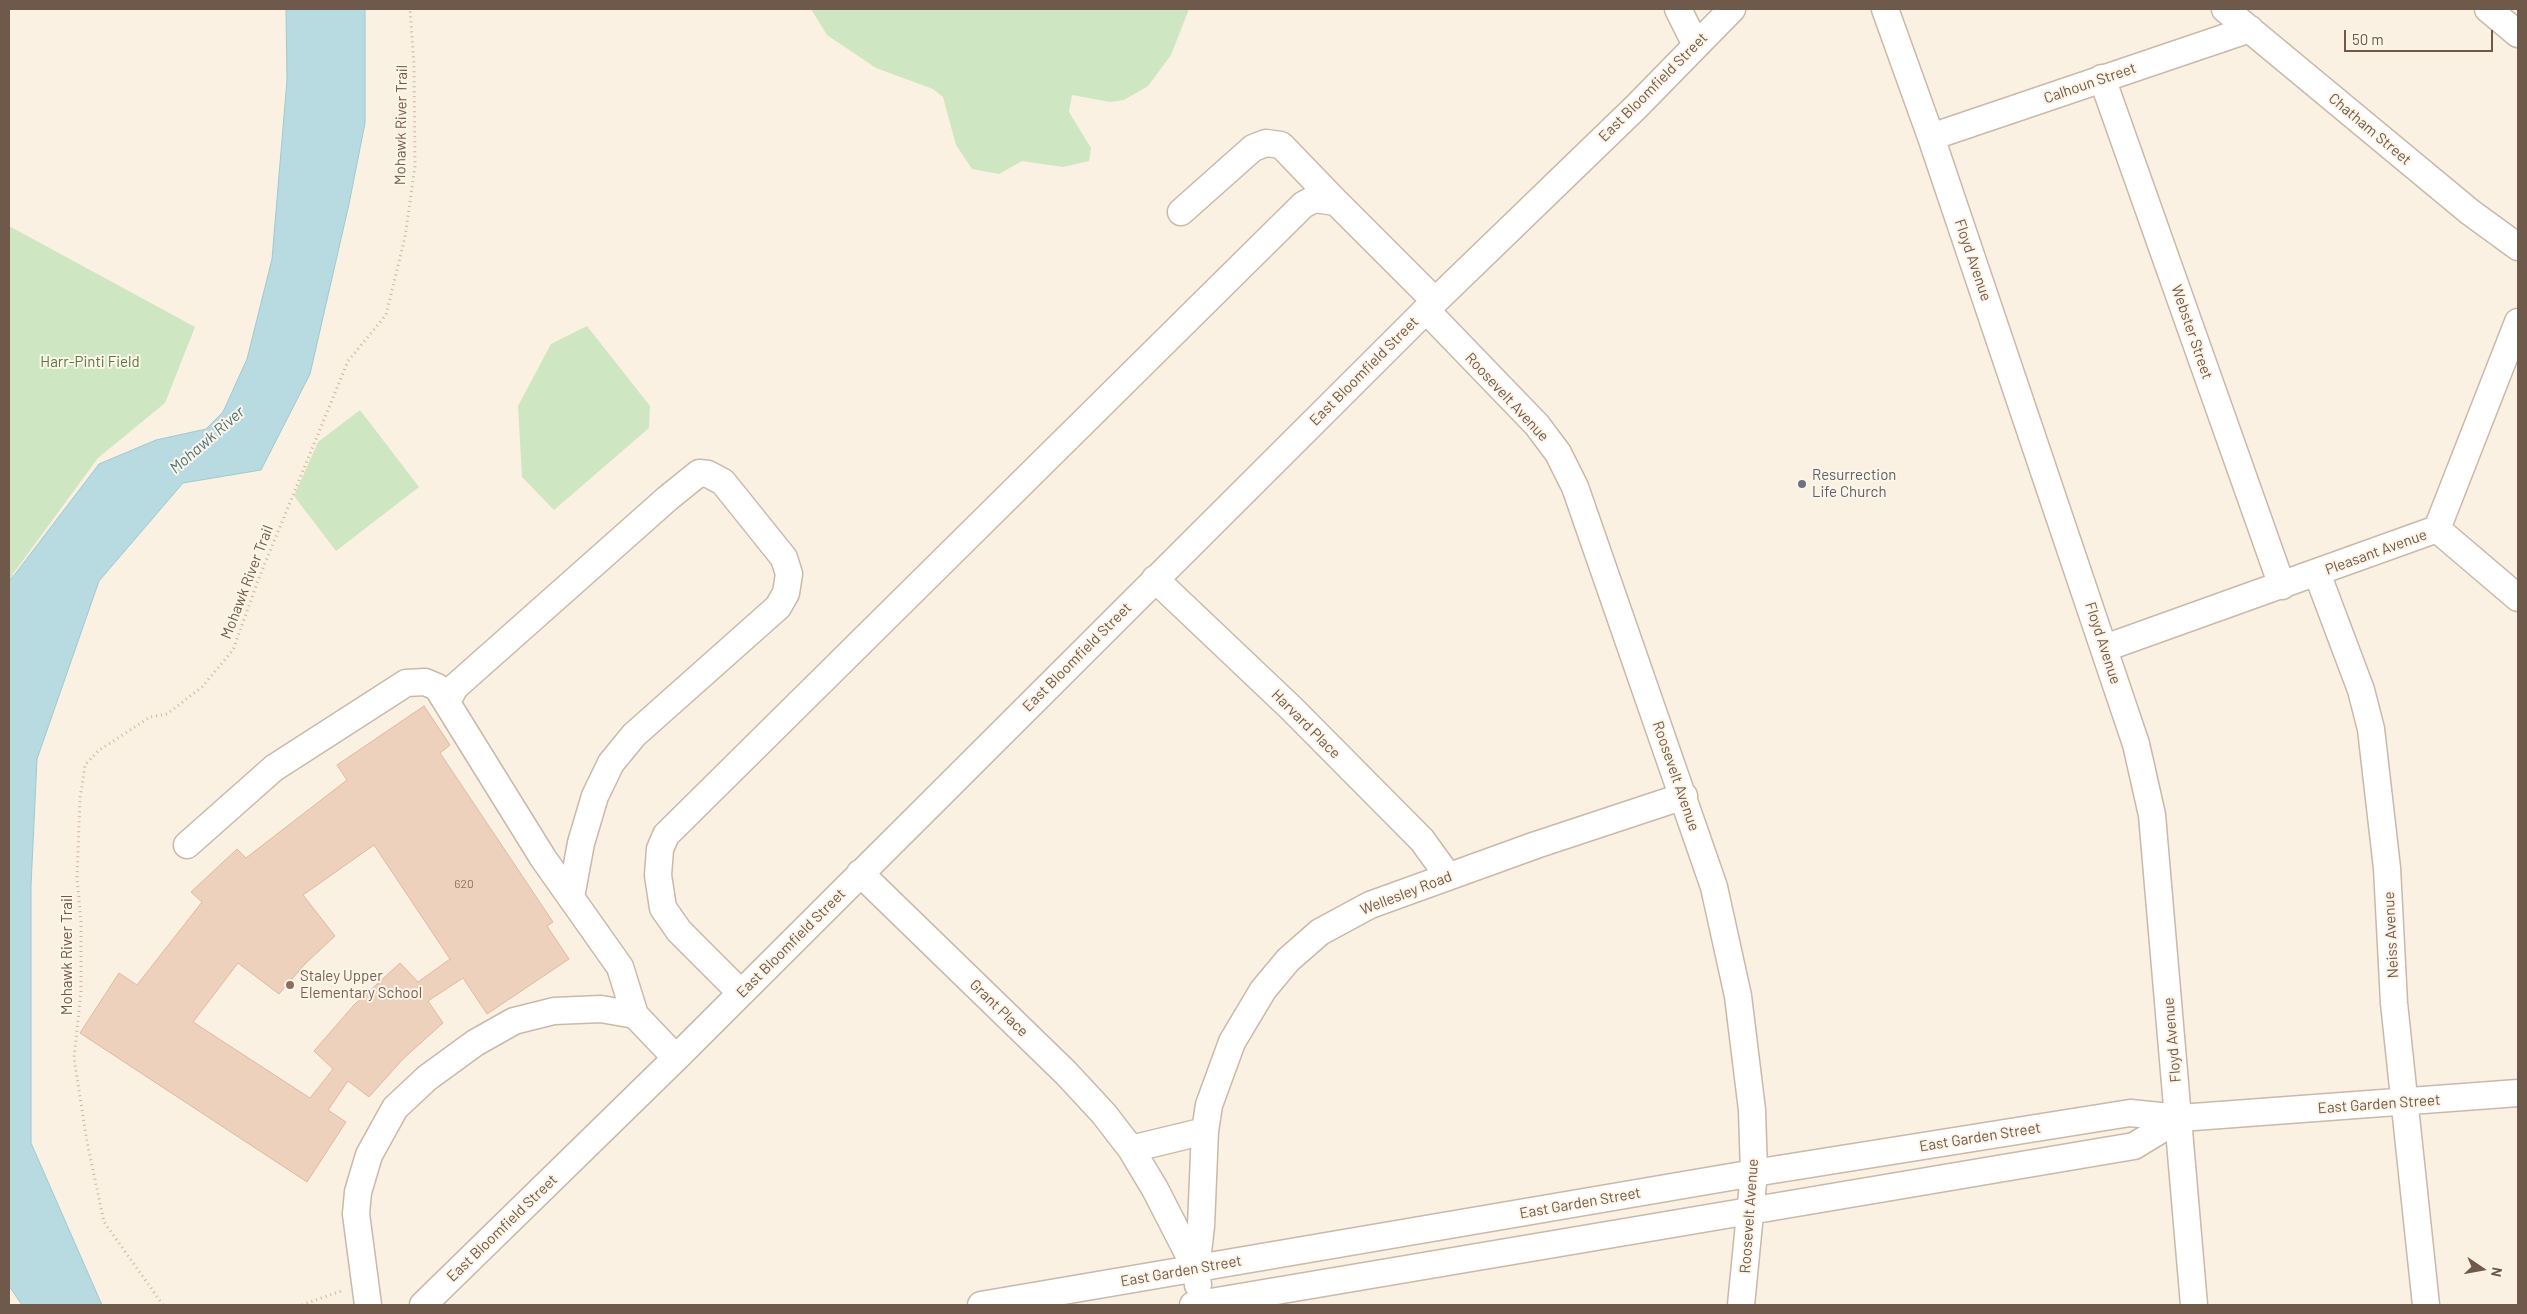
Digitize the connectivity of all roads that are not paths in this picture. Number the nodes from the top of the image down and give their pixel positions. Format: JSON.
{"nodes":[{"id":1,"x":1678,"y":9,"type":"edge"},
{"id":2,"x":1732,"y":9,"type":"edge"},
{"id":3,"x":1885,"y":9,"type":"edge"},
{"id":4,"x":2225,"y":9,"type":"edge"},
{"id":5,"x":2488,"y":9,"type":"edge"},
{"id":6,"x":2250,"y":29,"type":"junction"},
{"id":7,"x":2518,"y":34,"type":"edge"},
{"id":8,"x":1696,"y":45,"type":"junction"},
{"id":9,"x":2102,"y":78,"type":"junction"},
{"id":10,"x":1931,"y":137,"type":"junction"},
{"id":11,"x":1336,"y":202,"type":"junction"},
{"id":12,"x":1181,"y":212,"type":"dead end"},
{"id":13,"x":2518,"y":247,"type":"edge"},
{"id":14,"x":1431,"y":305,"type":"junction"},
{"id":15,"x":2518,"y":322,"type":"edge"},
{"id":16,"x":2437,"y":529,"type":"junction"},
{"id":17,"x":2317,"y":574,"type":"junction"},
{"id":18,"x":1155,"y":579,"type":"junction"},
{"id":19,"x":2282,"y":586,"type":"junction"},
{"id":20,"x":2518,"y":598,"type":"edge"},
{"id":21,"x":2105,"y":648,"type":"junction"},
{"id":22,"x":447,"y":702,"type":"junction"},
{"id":23,"x":1684,"y":796,"type":"junction"},
{"id":24,"x":187,"y":845,"type":"dead end"},
{"id":25,"x":860,"y":873,"type":"junction"},
{"id":26,"x":1448,"y":876,"type":"junction"},
{"id":27,"x":571,"y":897,"type":"junction"},
{"id":28,"x":741,"y":993,"type":"junction"},
{"id":29,"x":635,"y":1015,"type":"junction"},
{"id":30,"x":676,"y":1058,"type":"junction"},
{"id":31,"x":2518,"y":1093,"type":"edge"},
{"id":32,"x":2405,"y":1102,"type":"junction"},
{"id":33,"x":2180,"y":1118,"type":"junction"},
{"id":34,"x":1205,"y":1131,"type":"junction"},
{"id":35,"x":1131,"y":1149,"type":"junction"},
{"id":36,"x":1754,"y":1173,"type":"junction"},
{"id":37,"x":1752,"y":1210,"type":"junction"},
{"id":38,"x":1196,"y":1269,"type":"junction"},
{"id":39,"x":366,"y":1294,"type":"edge"},
{"id":40,"x":423,"y":1305,"type":"edge"},
{"id":41,"x":981,"y":1305,"type":"edge"},
{"id":42,"x":1198,"y":1305,"type":"edge"},
{"id":43,"x":1741,"y":1305,"type":"edge"},
{"id":44,"x":2194,"y":1305,"type":"edge"},
{"id":45,"x":2426,"y":1305,"type":"edge"}],
"edges":[{"from":1,"to":8,"type":"street"},
{"from":2,"to":8,"type":"street","name":"East Bloomfield Street"},
{"from":3,"to":10,"type":"street","name":"Floyd Avenue"},
{"from":4,"to":6,"type":"street","name":"Chatham Street"},
{"from":5,"to":7,"type":"street"},
{"from":6,"to":9,"type":"street","name":"Calhoun Street"},
{"from":6,"to":13,"type":"street","name":"Chatham Street"},
{"from":8,"to":14,"type":"street","name":"East Bloomfield Street"},
{"from":9,"to":10,"type":"street","name":"Calhoun Street"},
{"from":9,"to":19,"type":"street","name":"Webster Street"},
{"from":10,"to":21,"type":"street","name":"Floyd Avenue"},
{"from":11,"to":12,"type":"street","name":"Roosevelt Avenue"},
{"from":11,"to":14,"type":"street","name":"Roosevelt Avenue"},
{"from":11,"to":28,"type":"street"},
{"from":14,"to":18,"type":"street","name":"East Bloomfield Street"},
{"from":14,"to":23,"type":"street","name":"Roosevelt Avenue"},
{"from":15,"to":16,"type":"street","name":"Pleasant Avenue"},
{"from":16,"to":17,"type":"street","name":"Pleasant Avenue"},
{"from":16,"to":20,"type":"street"},
{"from":17,"to":19,"type":"street","name":"Pleasant Avenue"},
{"from":17,"to":32,"type":"street","name":"Neiss Avenue"},
{"from":18,"to":25,"type":"street","name":"East Bloomfield Street"},
{"from":18,"to":26,"type":"street","name":"Harvard Place"},
{"from":19,"to":21,"type":"street","name":"Pleasant Avenue"},
{"from":21,"to":33,"type":"street","name":"Floyd Avenue"},
{"from":22,"to":24,"type":"street"},
{"from":22,"to":27,"type":"street"},
{"from":22,"to":27,"type":"street"},
{"from":23,"to":26,"type":"street","name":"Wellesley Road"},
{"from":23,"to":36,"type":"street","name":"Roosevelt Avenue"},
{"from":25,"to":28,"type":"street","name":"East Bloomfield Street"},
{"from":25,"to":35,"type":"street","name":"Grant Place"},
{"from":26,"to":34,"type":"street","name":"Wellesley Road"},
{"from":27,"to":29,"type":"street"},
{"from":28,"to":30,"type":"street","name":"East Bloomfield Street"},
{"from":29,"to":30,"type":"street"},
{"from":29,"to":39,"type":"street"},
{"from":30,"to":40,"type":"street","name":"East Bloomfield Street"},
{"from":31,"to":32,"type":"street","name":"East Garden Street"},
{"from":32,"to":33,"type":"street","name":"East Garden Street"},
{"from":32,"to":45,"type":"street","name":"Neiss Avenue"},
{"from":33,"to":36,"type":"street","name":"East Garden Street"},
{"from":33,"to":37,"type":"street","name":"East Garden Street"},
{"from":33,"to":44,"type":"street","name":"Floyd Avenue"},
{"from":34,"to":35,"type":"street"},
{"from":34,"to":38,"type":"street","name":"Wellesley Road"},
{"from":35,"to":38,"type":"street","name":"Grant Place"},
{"from":36,"to":37,"type":"street","name":"Roosevelt Avenue"},
{"from":36,"to":38,"type":"street","name":"East Garden Street"},
{"from":37,"to":42,"type":"street","name":"East Garden Street"},
{"from":37,"to":43,"type":"street","name":"Roosevelt Avenue"},
{"from":38,"to":41,"type":"street","name":"East Garden Street"},
{"from":38,"to":42,"type":"street","name":"Wellesley Road"}]}
